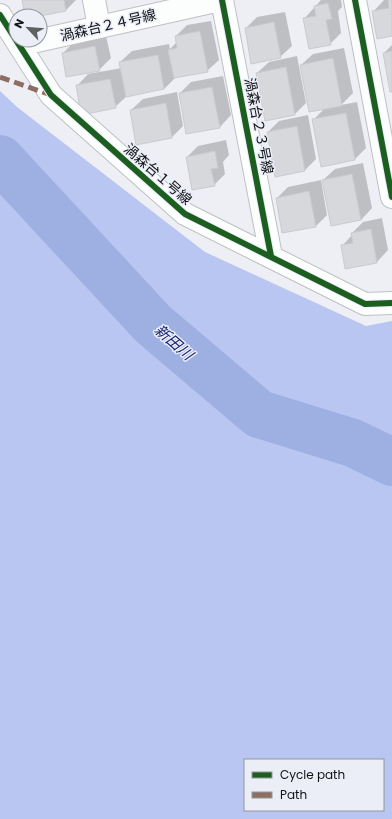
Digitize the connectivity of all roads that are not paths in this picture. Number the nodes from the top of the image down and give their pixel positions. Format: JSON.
{"nodes":[{"id":1,"x":94,"y":0,"type":"edge"},
{"id":2,"x":221,"y":0,"type":"edge"},
{"id":3,"x":355,"y":0,"type":"edge"},
{"id":4,"x":0,"y":15,"type":"edge"},
{"id":5,"x":99,"y":27,"type":"junction"},
{"id":6,"x":8,"y":28,"type":"edge"},
{"id":7,"x":48,"y":38,"type":"edge"},
{"id":8,"x":21,"y":48,"type":"edge"},
{"id":9,"x":392,"y":197,"type":"edge"},
{"id":10,"x":271,"y":256,"type":"junction"},
{"id":11,"x":392,"y":303,"type":"edge"}],
"edges":[{"from":1,"to":5,"type":"street"},
{"from":2,"to":5,"type":"street","name":"渦森台２４号線"},
{"from":2,"to":10,"type":"street","name":"渦森台２３号線"},
{"from":3,"to":9,"type":"street"},
{"from":4,"to":6,"type":"street","name":"渦森台１号線"},
{"from":5,"to":7,"type":"street","name":"渦森台２４号線"},
{"from":8,"to":10,"type":"street","name":"渦森台１号線"},
{"from":10,"to":11,"type":"street","name":"渦森台１号線"}]}
